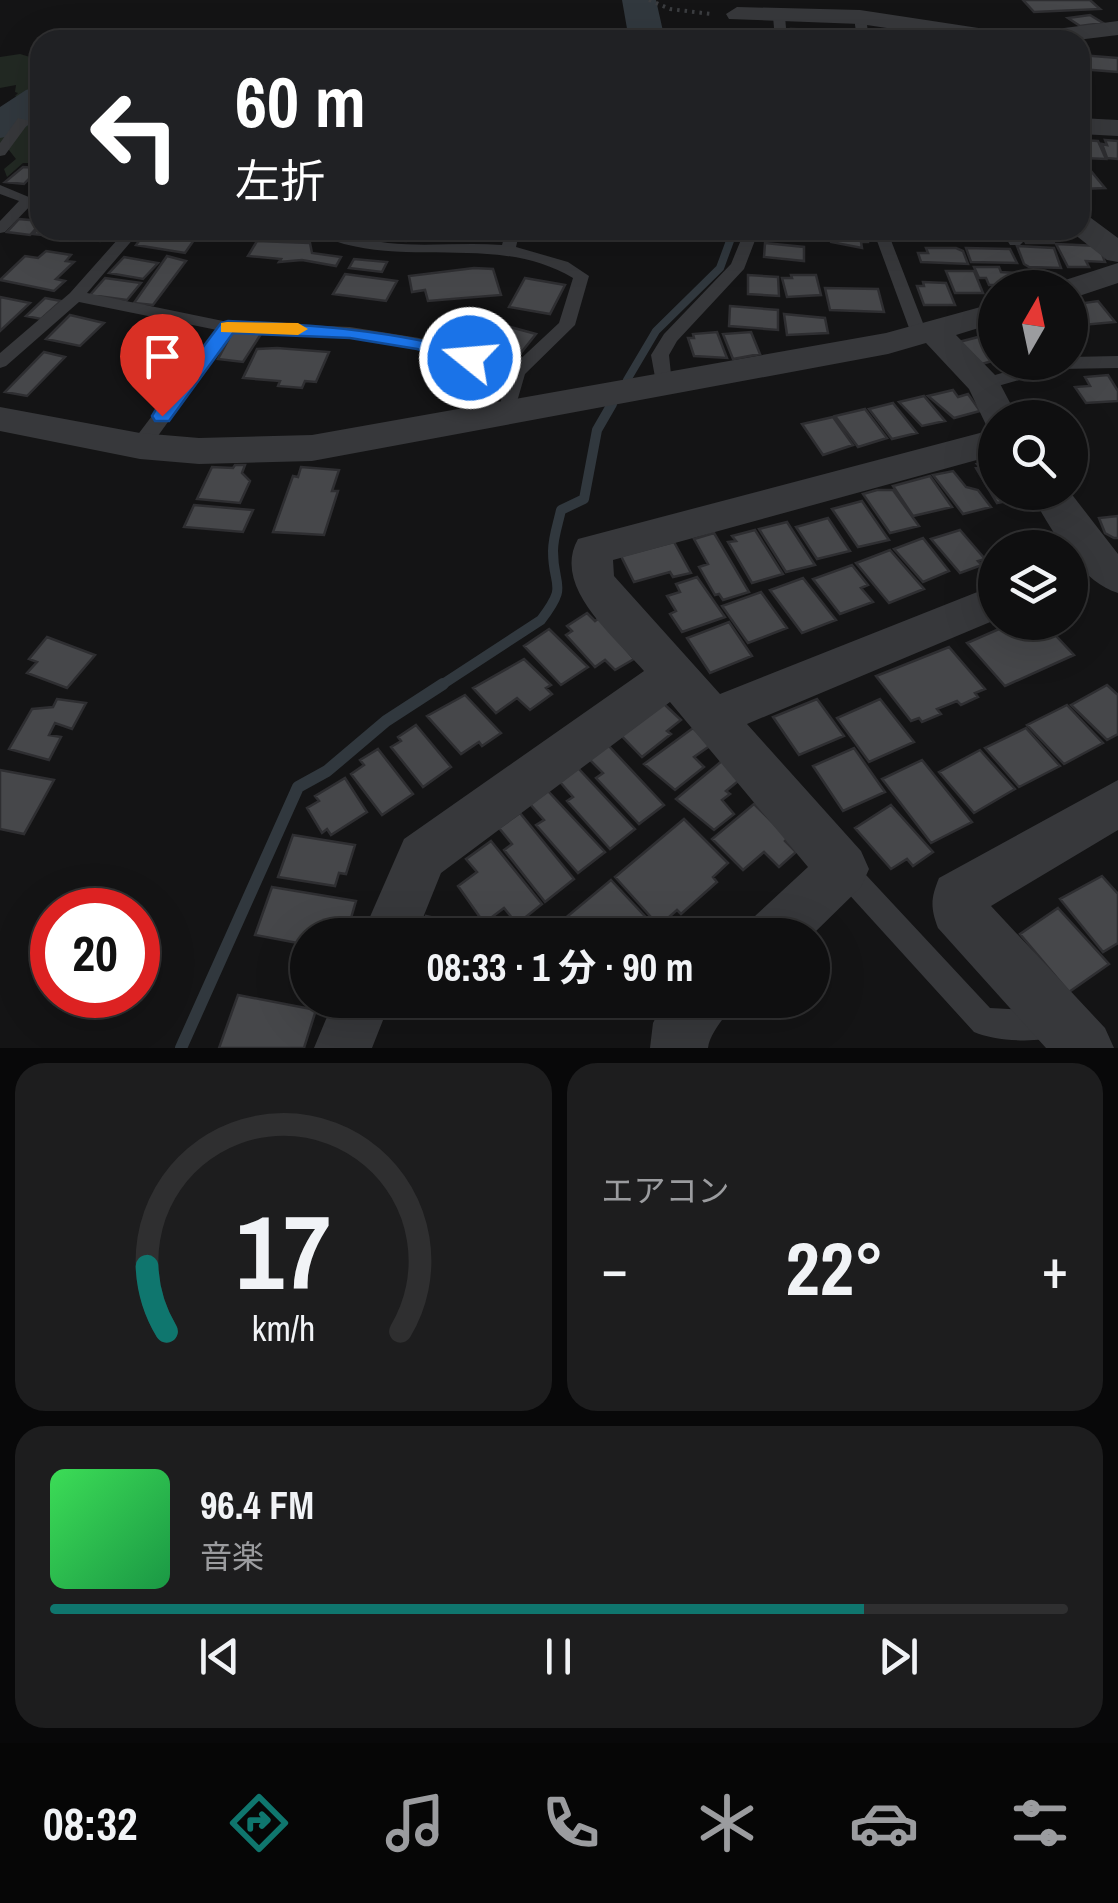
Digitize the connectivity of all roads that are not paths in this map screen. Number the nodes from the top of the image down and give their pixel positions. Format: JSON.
{"nodes":[{"id":1,"x":948,"y":1,"type":"edge"},
{"id":2,"x":737,"y":14,"type":"road end"},
{"id":3,"x":780,"y":28,"type":"edge"},
{"id":4,"x":861,"y":28,"type":"edge"},
{"id":5,"x":1118,"y":28,"type":"edge"},
{"id":6,"x":890,"y":30,"type":"edge"},
{"id":7,"x":951,"y":30,"type":"edge"},
{"id":8,"x":1090,"y":31,"type":"edge"},
{"id":9,"x":23,"y":121,"type":"dead end"},
{"id":10,"x":1090,"y":127,"type":"edge"},
{"id":11,"x":1118,"y":128,"type":"edge"},
{"id":12,"x":0,"y":152,"type":"edge"},
{"id":13,"x":0,"y":188,"type":"edge"},
{"id":14,"x":22,"y":210,"type":"junction"},
{"id":15,"x":30,"y":210,"type":"edge"},
{"id":16,"x":0,"y":229,"type":"edge"},
{"id":17,"x":1090,"y":232,"type":"edge"},
{"id":18,"x":125,"y":240,"type":"edge"},
{"id":19,"x":371,"y":240,"type":"edge"},
{"id":20,"x":442,"y":240,"type":"edge"},
{"id":21,"x":458,"y":240,"type":"edge"},
{"id":22,"x":511,"y":240,"type":"edge"},
{"id":23,"x":748,"y":240,"type":"edge"},
{"id":24,"x":885,"y":240,"type":"edge"},
{"id":25,"x":508,"y":250,"type":"junction"},
{"id":26,"x":1118,"y":254,"type":"edge"},
{"id":27,"x":1118,"y":272,"type":"edge"},
{"id":28,"x":1088,"y":283,"type":"edge"},
{"id":29,"x":76,"y":296,"type":"junction"},
{"id":30,"x":978,"y":319,"type":"edge"},
{"id":31,"x":228,"y":327,"type":"junction"},
{"id":32,"x":481,"y":333,"type":"dead end"},
{"id":33,"x":927,"y":334,"type":"junction"},
{"id":34,"x":470,"y":358,"type":"junction"},
{"id":35,"x":0,"y":362,"type":"edge"},
{"id":36,"x":1118,"y":362,"type":"edge"},
{"id":37,"x":517,"y":372,"type":"junction"},
{"id":38,"x":663,"y":384,"type":"junction"},
{"id":39,"x":984,"y":384,"type":"junction"},
{"id":40,"x":992,"y":400,"type":"edge"},
{"id":41,"x":506,"y":415,"type":"junction"},
{"id":42,"x":0,"y":419,"type":"edge"},
{"id":43,"x":140,"y":446,"type":"junction"},
{"id":44,"x":978,"y":447,"type":"edge"},
{"id":45,"x":1060,"y":510,"type":"edge"},
{"id":46,"x":1095,"y":570,"type":"edge"},
{"id":47,"x":978,"y":609,"type":"edge"},
{"id":48,"x":673,"y":675,"type":"junction"},
{"id":49,"x":712,"y":718,"type":"junction"},
{"id":50,"x":1118,"y":804,"type":"edge"},
{"id":51,"x":843,"y":869,"type":"junction"},
{"id":52,"x":397,"y":918,"type":"edge"},
{"id":53,"x":792,"y":918,"type":"edge"},
{"id":54,"x":356,"y":1018,"type":"edge"},
{"id":55,"x":687,"y":1018,"type":"edge"},
{"id":56,"x":1074,"y":1037,"type":"edge"},
{"id":57,"x":343,"y":1048,"type":"edge"},
{"id":58,"x":679,"y":1048,"type":"edge"}],
"edges":[{"from":1,"to":7,"type":"street"},
{"from":2,"to":3,"type":"street"},
{"from":3,"to":4,"type":"street"},
{"from":4,"to":6,"type":"street"},
{"from":5,"to":8,"type":"street"},
{"from":9,"to":12,"type":"lane"},
{"from":10,"to":11,"type":"street"},
{"from":13,"to":14,"type":"lane"},
{"from":14,"to":15,"type":"lane"},
{"from":14,"to":16,"type":"lane"},
{"from":17,"to":26,"type":"street"},
{"from":18,"to":29,"type":"lane"},
{"from":19,"to":20,"type":"lane"},
{"from":21,"to":25,"type":"lane"},
{"from":22,"to":25,"type":"lane"},
{"from":23,"to":38,"type":"lane"},
{"from":24,"to":33,"type":"lane"},
{"from":25,"to":37,"type":"lane"},
{"from":27,"to":28,"type":"street"},
{"from":29,"to":31,"type":"lane"},
{"from":29,"to":35,"type":"lane"},
{"from":30,"to":33,"type":"street"},
{"from":31,"to":34,"type":"lane"},
{"from":31,"to":43,"type":"lane"},
{"from":32,"to":34,"type":"lane"},
{"from":33,"to":38,"type":"street"},
{"from":33,"to":39,"type":"street"},
{"from":34,"to":37,"type":"lane"},
{"from":36,"to":39,"type":"lane"},
{"from":37,"to":41,"type":"lane"},
{"from":38,"to":41,"type":"street"},
{"from":39,"to":40,"type":"street"},
{"from":41,"to":43,"type":"street"},
{"from":42,"to":43,"type":"street"},
{"from":44,"to":48,"type":"street"},
{"from":45,"to":46,"type":"street"},
{"from":47,"to":49,"type":"street"},
{"from":48,"to":49,"type":"street"},
{"from":48,"to":52,"type":"street"},
{"from":49,"to":51,"type":"street"},
{"from":50,"to":56,"type":"street"},
{"from":51,"to":53,"type":"street"},
{"from":51,"to":56,"type":"lane"},
{"from":54,"to":57,"type":"street"},
{"from":55,"to":58,"type":"street"}]}
